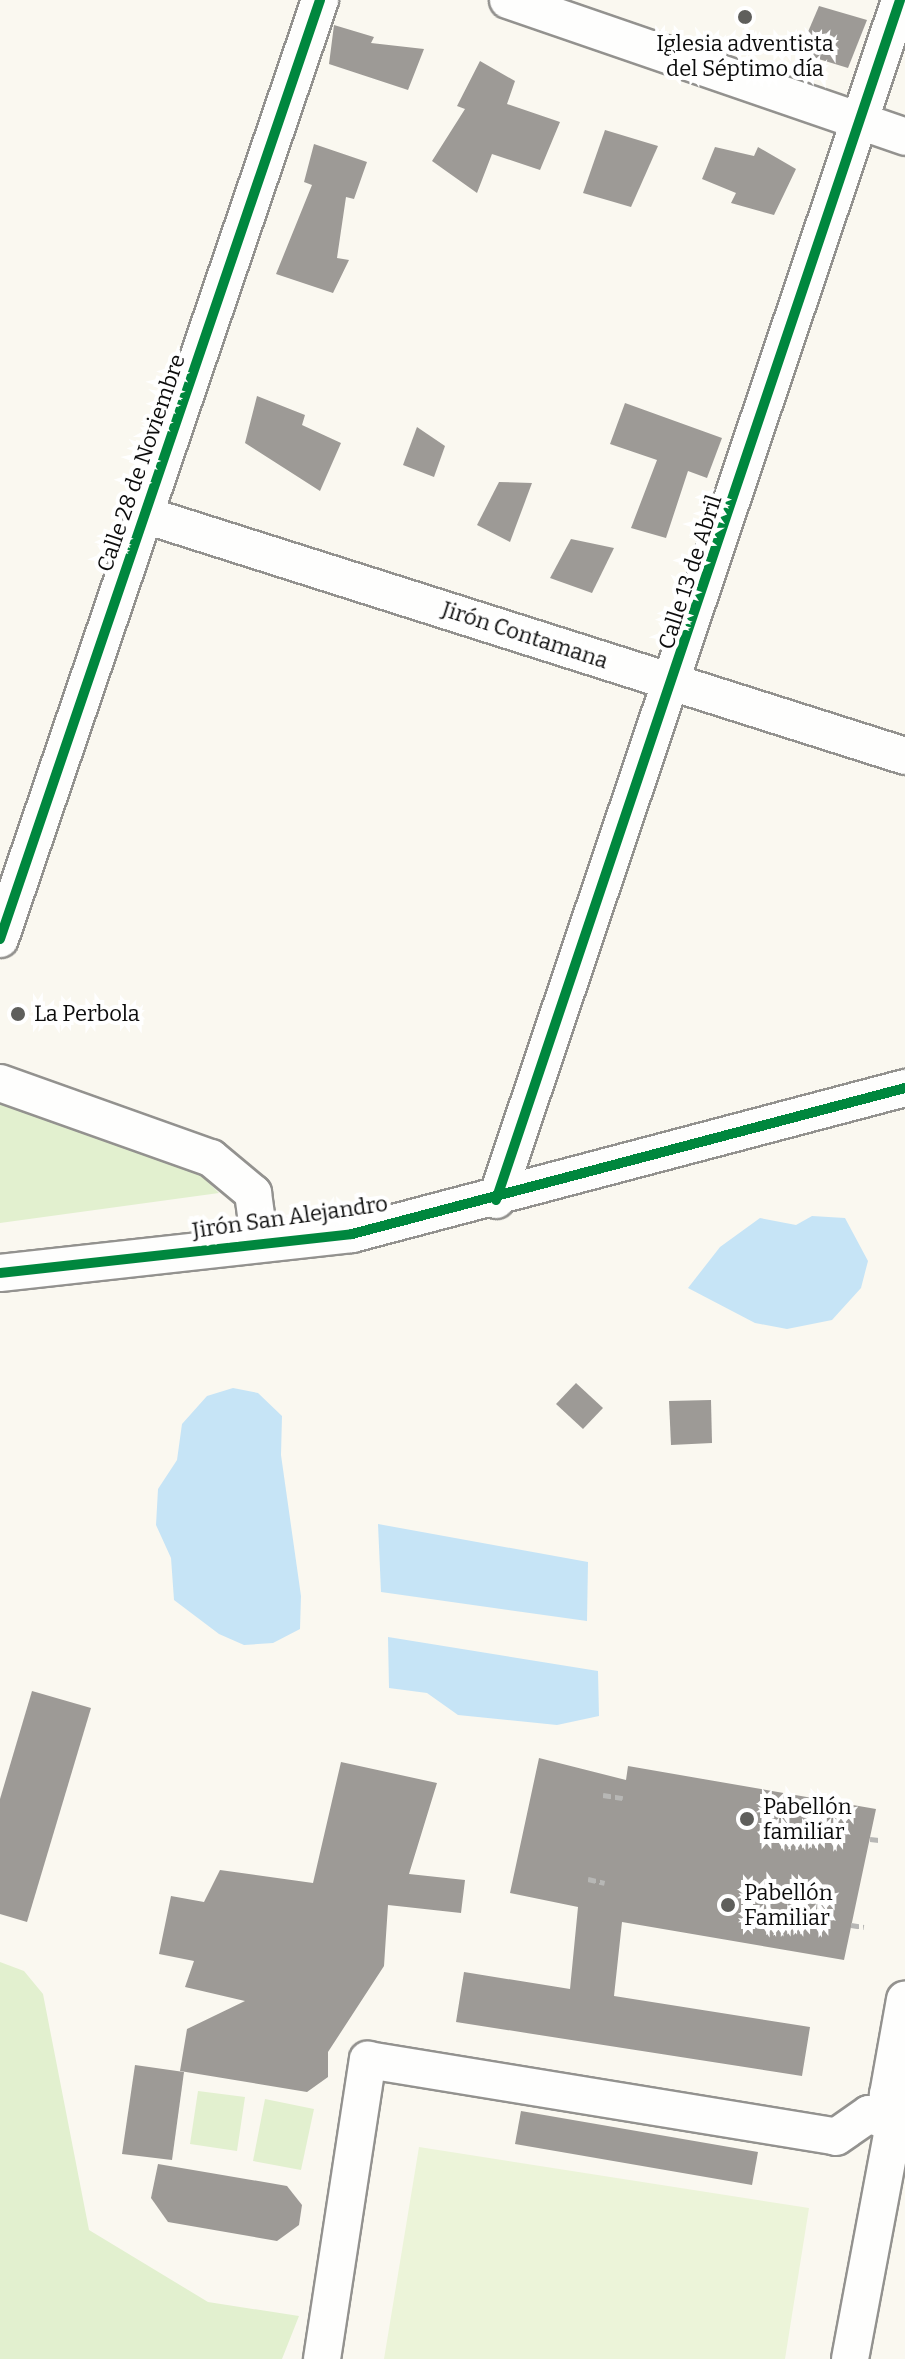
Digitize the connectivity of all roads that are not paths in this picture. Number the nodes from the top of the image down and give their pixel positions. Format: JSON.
{"nodes":[{"id":1,"x":320,"y":0,"type":"edge"},
{"id":2,"x":508,"y":0,"type":"edge"},
{"id":3,"x":900,"y":0,"type":"edge"},
{"id":4,"x":861,"y":121,"type":"junction"},
{"id":5,"x":905,"y":137,"type":"edge"},
{"id":6,"x":145,"y":515,"type":"junction"},
{"id":7,"x":675,"y":682,"type":"junction"},
{"id":8,"x":905,"y":756,"type":"edge"},
{"id":9,"x":0,"y":939,"type":"edge"},
{"id":10,"x":0,"y":1083,"type":"edge"},
{"id":11,"x":905,"y":1088,"type":"edge"},
{"id":12,"x":496,"y":1200,"type":"junction"},
{"id":13,"x":260,"y":1244,"type":"junction"},
{"id":14,"x":0,"y":1273,"type":"edge"},
{"id":15,"x":905,"y":2000,"type":"edge"},
{"id":16,"x":902,"y":2046,"type":"edge"},
{"id":17,"x":894,"y":2124,"type":"junction"},
{"id":18,"x":322,"y":2359,"type":"edge"},
{"id":19,"x":850,"y":2359,"type":"edge"}],
"edges":[{"from":1,"to":6,"type":"street","name":"Calle 28 de Noviembre"},
{"from":2,"to":4,"type":"street"},
{"from":3,"to":4,"type":"street","name":"Calle 13 de Abril"},
{"from":4,"to":5,"type":"street"},
{"from":4,"to":7,"type":"street","name":"Calle 13 de Abril"},
{"from":6,"to":7,"type":"street","name":"Jirón Contamana"},
{"from":6,"to":9,"type":"street","name":"Calle 28 de Noviembre"},
{"from":7,"to":8,"type":"street","name":"Jirón Contamana"},
{"from":7,"to":12,"type":"street","name":"Calle 13 de Abril"},
{"from":10,"to":13,"type":"street"},
{"from":11,"to":12,"type":"street","name":"Jirón San Alejandro"},
{"from":12,"to":13,"type":"street","name":"Jirón San Alejandro"},
{"from":13,"to":14,"type":"street","name":"Jirón San Alejandro"},
{"from":15,"to":16,"type":"street"},
{"from":16,"to":17,"type":"street"},
{"from":17,"to":18,"type":"street"},
{"from":17,"to":19,"type":"street"}]}
